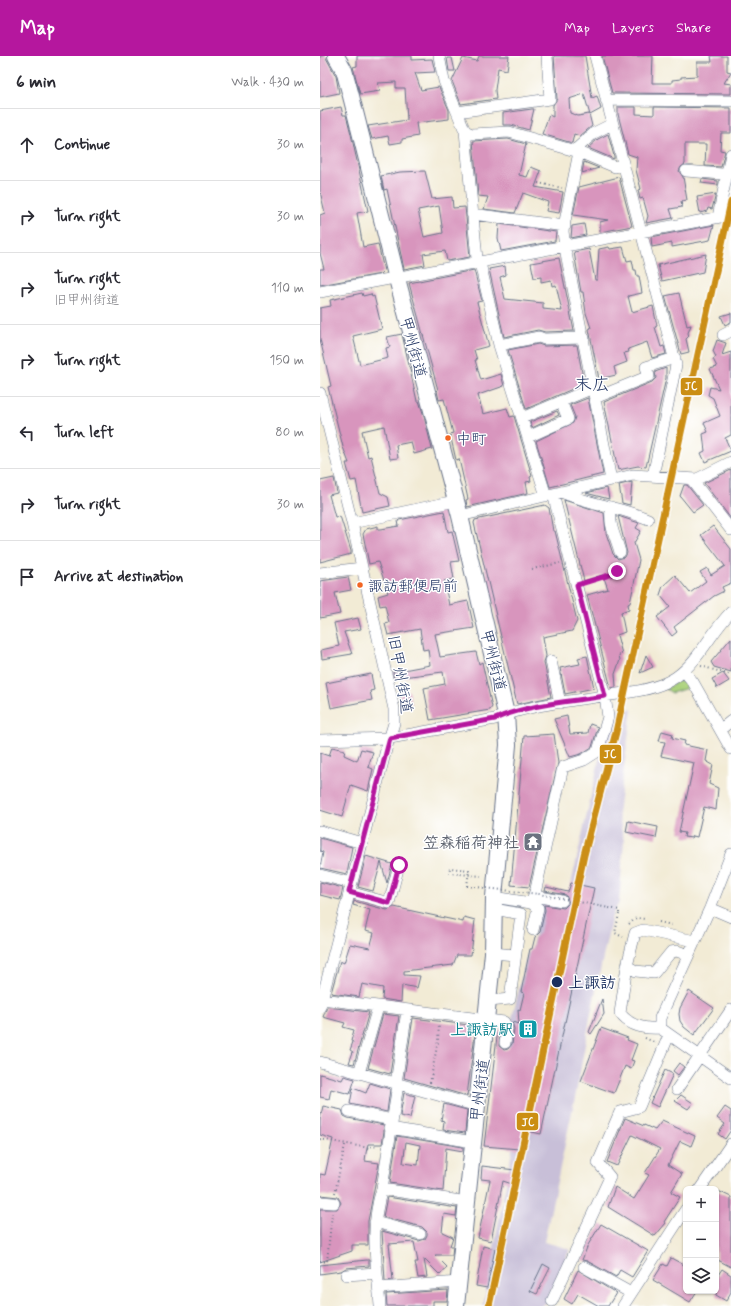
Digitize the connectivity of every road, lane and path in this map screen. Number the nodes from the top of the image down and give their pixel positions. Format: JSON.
{"nodes":[{"id":1,"x":336,"y":56,"type":"edge"},
{"id":2,"x":439,"y":56,"type":"edge"},
{"id":3,"x":547,"y":56,"type":"edge"},
{"id":4,"x":595,"y":56,"type":"edge"},
{"id":5,"x":606,"y":100,"type":"junction"},
{"id":6,"x":731,"y":101,"type":"edge"},
{"id":7,"x":457,"y":112,"type":"junction"},
{"id":8,"x":612,"y":124,"type":"junction"},
{"id":9,"x":465,"y":131,"type":"junction"},
{"id":10,"x":577,"y":151,"type":"junction"},
{"id":11,"x":731,"y":154,"type":"edge"},
{"id":12,"x":623,"y":165,"type":"junction"},
{"id":13,"x":686,"y":171,"type":"dead end"},
{"id":14,"x":726,"y":176,"type":"junction"},
{"id":15,"x":538,"y":183,"type":"dead end"},
{"id":16,"x":572,"y":190,"type":"junction"},
{"id":17,"x":472,"y":214,"type":"junction"},
{"id":18,"x":731,"y":215,"type":"edge"},
{"id":19,"x":718,"y":217,"type":"junction"},
{"id":20,"x":565,"y":226,"type":"junction"},
{"id":21,"x":641,"y":232,"type":"junction"},
{"id":22,"x":565,"y":248,"type":"junction"},
{"id":23,"x":480,"y":263,"type":"junction"},
{"id":24,"x":397,"y":279,"type":"junction"},
{"id":25,"x":320,"y":292,"type":"edge"},
{"id":26,"x":584,"y":338,"type":"junction"},
{"id":27,"x":499,"y":345,"type":"junction"},
{"id":28,"x":675,"y":358,"type":"junction"},
{"id":29,"x":320,"y":393,"type":"edge"},
{"id":30,"x":594,"y":393,"type":"junction"},
{"id":31,"x":561,"y":401,"type":"junction"},
{"id":32,"x":522,"y":418,"type":"junction"},
{"id":33,"x":528,"y":437,"type":"junction"},
{"id":34,"x":731,"y":462,"type":"edge"},
{"id":35,"x":653,"y":476,"type":"junction"},
{"id":36,"x":611,"y":480,"type":"junction"},
{"id":37,"x":692,"y":480,"type":"junction"},
{"id":38,"x":553,"y":494,"type":"junction"},
{"id":39,"x":577,"y":494,"type":"junction"},
{"id":40,"x":455,"y":501,"type":"junction"},
{"id":41,"x":611,"y":507,"type":"junction"},
{"id":42,"x":731,"y":512,"type":"edge"},
{"id":43,"x":460,"y":516,"type":"junction"},
{"id":44,"x":721,"y":517,"type":"junction"},
{"id":45,"x":648,"y":519,"type":"dead end"},
{"id":46,"x":352,"y":523,"type":"junction"},
{"id":47,"x":731,"y":530,"type":"edge"},
{"id":48,"x":620,"y":552,"type":"dead end"},
{"id":49,"x":571,"y":561,"type":"junction"},
{"id":50,"x":362,"y":568,"type":"junction"},
{"id":51,"x":532,"y":569,"type":"dead end"},
{"id":52,"x":617,"y":571,"type":"dead end"},
{"id":53,"x":320,"y":573,"type":"edge"},
{"id":54,"x":577,"y":585,"type":"junction"},
{"id":55,"x":731,"y":612,"type":"edge"},
{"id":56,"x":551,"y":661,"type":"dead end"},
{"id":57,"x":701,"y":666,"type":"dead end"},
{"id":58,"x":684,"y":671,"type":"junction"},
{"id":59,"x":731,"y":675,"type":"edge"},
{"id":60,"x":605,"y":696,"type":"junction"},
{"id":61,"x":560,"y":703,"type":"junction"},
{"id":62,"x":506,"y":714,"type":"junction"},
{"id":63,"x":731,"y":721,"type":"edge"},
{"id":64,"x":721,"y":729,"type":"junction"},
{"id":65,"x":390,"y":738,"type":"junction"},
{"id":66,"x":320,"y":740,"type":"edge"},
{"id":67,"x":731,"y":749,"type":"edge"},
{"id":68,"x":320,"y":831,"type":"edge"},
{"id":69,"x":362,"y":843,"type":"junction"},
{"id":70,"x":731,"y":854,"type":"edge"},
{"id":71,"x":399,"y":865,"type":"dead end"},
{"id":72,"x":320,"y":875,"type":"edge"},
{"id":73,"x":481,"y":876,"type":"dead end"},
{"id":74,"x":350,"y":888,"type":"junction"},
{"id":75,"x":562,"y":901,"type":"dead end"},
{"id":76,"x":494,"y":903,"type":"junction"},
{"id":77,"x":531,"y":903,"type":"junction"},
{"id":78,"x":710,"y":908,"type":"junction"},
{"id":79,"x":731,"y":917,"type":"edge"},
{"id":80,"x":533,"y":930,"type":"dead end"},
{"id":81,"x":618,"y":935,"type":"dead end"},
{"id":82,"x":695,"y":941,"type":"junction"},
{"id":83,"x":493,"y":953,"type":"junction"},
{"id":84,"x":516,"y":955,"type":"junction"},
{"id":85,"x":688,"y":955,"type":"junction"},
{"id":86,"x":320,"y":960,"type":"edge"},
{"id":87,"x":331,"y":963,"type":"junction"},
{"id":88,"x":627,"y":966,"type":"junction"},
{"id":89,"x":489,"y":1001,"type":"junction"},
{"id":90,"x":321,"y":1003,"type":"edge"},
{"id":91,"x":378,"y":1007,"type":"junction"},
{"id":92,"x":731,"y":1010,"type":"edge"},
{"id":93,"x":406,"y":1011,"type":"junction"},
{"id":94,"x":440,"y":1015,"type":"junction"},
{"id":95,"x":487,"y":1020,"type":"junction"},
{"id":96,"x":660,"y":1028,"type":"junction"},
{"id":97,"x":669,"y":1035,"type":"junction"},
{"id":98,"x":505,"y":1043,"type":"dead end"},
{"id":99,"x":699,"y":1056,"type":"junction"},
{"id":100,"x":320,"y":1062,"type":"edge"},
{"id":101,"x":359,"y":1073,"type":"junction"},
{"id":102,"x":731,"y":1078,"type":"edge"},
{"id":103,"x":397,"y":1083,"type":"junction"},
{"id":104,"x":677,"y":1089,"type":"dead end"},
{"id":105,"x":428,"y":1092,"type":"junction"},
{"id":106,"x":477,"y":1106,"type":"junction"},
{"id":107,"x":349,"y":1112,"type":"dead end"},
{"id":108,"x":391,"y":1124,"type":"junction"},
{"id":109,"x":320,"y":1139,"type":"edge"},
{"id":110,"x":473,"y":1142,"type":"junction"},
{"id":111,"x":731,"y":1144,"type":"edge"},
{"id":112,"x":387,"y":1149,"type":"junction"},
{"id":113,"x":726,"y":1160,"type":"edge"},
{"id":114,"x":703,"y":1186,"type":"edge"},
{"id":115,"x":382,"y":1189,"type":"junction"},
{"id":116,"x":320,"y":1202,"type":"edge"},
{"id":117,"x":467,"y":1202,"type":"junction"},
{"id":118,"x":334,"y":1203,"type":"dead end"},
{"id":119,"x":683,"y":1214,"type":"edge"},
{"id":120,"x":375,"y":1222,"type":"junction"},
{"id":121,"x":420,"y":1234,"type":"dead end"},
{"id":122,"x":584,"y":1267,"type":"dead end"},
{"id":123,"x":376,"y":1273,"type":"junction"},
{"id":124,"x":346,"y":1275,"type":"dead end"},
{"id":125,"x":459,"y":1282,"type":"junction"},
{"id":126,"x":379,"y":1288,"type":"junction"},
{"id":127,"x":631,"y":1293,"type":"junction"},
{"id":128,"x":552,"y":1301,"type":"dead end"},
{"id":129,"x":380,"y":1306,"type":"edge"},
{"id":130,"x":456,"y":1306,"type":"edge"},
{"id":131,"x":623,"y":1306,"type":"edge"}],
"edges":[{"from":1,"to":24,"type":"highway","name":"甲州街道"},
{"from":2,"to":7,"type":"street"},
{"from":3,"to":7,"type":"street"},
{"from":4,"to":5,"type":"street"},
{"from":5,"to":6,"type":"street"},
{"from":5,"to":8,"type":"street"},
{"from":7,"to":9,"type":"street"},
{"from":8,"to":10,"type":"street"},
{"from":8,"to":12,"type":"street"},
{"from":9,"to":10,"type":"street"},
{"from":9,"to":17,"type":"street"},
{"from":10,"to":12,"type":"street"},
{"from":10,"to":16,"type":"street"},
{"from":11,"to":14,"type":"street"},
{"from":12,"to":21,"type":"street"},
{"from":13,"to":14,"type":"street"},
{"from":14,"to":19,"type":"street"},
{"from":15,"to":16,"type":"path"},
{"from":16,"to":20,"type":"street"},
{"from":17,"to":20,"type":"street"},
{"from":17,"to":23,"type":"street"},
{"from":18,"to":19,"type":"street"},
{"from":19,"to":21,"type":"street"},
{"from":20,"to":22,"type":"street"},
{"from":21,"to":22,"type":"street"},
{"from":21,"to":28,"type":"street"},
{"from":22,"to":23,"type":"street"},
{"from":22,"to":26,"type":"street"},
{"from":23,"to":24,"type":"street"},
{"from":23,"to":27,"type":"street"},
{"from":24,"to":25,"type":"street"},
{"from":24,"to":40,"type":"highway","name":"甲州街道"},
{"from":26,"to":27,"type":"street"},
{"from":26,"to":30,"type":"street"},
{"from":27,"to":32,"type":"street"},
{"from":28,"to":30,"type":"street"},
{"from":28,"to":35,"type":"street"},
{"from":29,"to":46,"type":"street","name":"旧甲州街道"},
{"from":30,"to":31,"type":"street"},
{"from":30,"to":36,"type":"street"},
{"from":31,"to":32,"type":"street"},
{"from":31,"to":33,"type":"street"},
{"from":32,"to":33,"type":"street"},
{"from":33,"to":38,"type":"street"},
{"from":34,"to":37,"type":"street"},
{"from":35,"to":36,"type":"street"},
{"from":35,"to":37,"type":"street"},
{"from":36,"to":39,"type":"street"},
{"from":37,"to":44,"type":"street"},
{"from":38,"to":39,"type":"street"},
{"from":38,"to":43,"type":"street"},
{"from":38,"to":49,"type":"street"},
{"from":39,"to":41,"type":"street"},
{"from":40,"to":43,"type":"highway","name":"甲州街道"},
{"from":40,"to":46,"type":"street"},
{"from":41,"to":45,"type":"street"},
{"from":41,"to":48,"type":"street"},
{"from":42,"to":44,"type":"street"},
{"from":43,"to":62,"type":"highway","name":"甲州街道"},
{"from":44,"to":47,"type":"street"},
{"from":46,"to":50,"type":"street","name":"旧甲州街道"},
{"from":49,"to":51,"type":"path"},
{"from":49,"to":54,"type":"street"},
{"from":50,"to":53,"type":"street"},
{"from":50,"to":65,"type":"street","name":"旧甲州街道"},
{"from":52,"to":54,"type":"path"},
{"from":54,"to":60,"type":"street"},
{"from":55,"to":58,"type":"street"},
{"from":56,"to":61,"type":"street"},
{"from":57,"to":59,"type":"path"},
{"from":58,"to":60,"type":"street"},
{"from":58,"to":64,"type":"street"},
{"from":60,"to":61,"type":"street"},
{"from":60,"to":77,"type":"street"},
{"from":61,"to":62,"type":"street"},
{"from":62,"to":65,"type":"street"},
{"from":62,"to":76,"type":"highway","name":"甲州街道"},
{"from":63,"to":64,"type":"street"},
{"from":64,"to":67,"type":"street"},
{"from":65,"to":66,"type":"street"},
{"from":65,"to":69,"type":"street","name":"旧甲州街道"},
{"from":68,"to":69,"type":"street"},
{"from":69,"to":74,"type":"street","name":"旧甲州街道"},
{"from":70,"to":78,"type":"street"},
{"from":71,"to":74,"type":"street"},
{"from":72,"to":74,"type":"street"},
{"from":73,"to":81,"type":"path","bridge":true},
{"from":74,"to":87,"type":"street","name":"旧甲州街道"},
{"from":75,"to":77,"type":"street"},
{"from":76,"to":77,"type":"street"},
{"from":76,"to":83,"type":"highway","name":"甲州街道"},
{"from":76,"to":84,"type":"street"},
{"from":77,"to":80,"type":"street"},
{"from":78,"to":79,"type":"street"},
{"from":78,"to":82,"type":"street"},
{"from":82,"to":85,"type":"street"},
{"from":82,"to":88,"type":"street"},
{"from":83,"to":84,"type":"street"},
{"from":83,"to":89,"type":"highway","name":"甲州街道"},
{"from":84,"to":89,"type":"street"},
{"from":85,"to":88,"type":"street"},
{"from":85,"to":96,"type":"street"},
{"from":86,"to":87,"type":"street"},
{"from":87,"to":90,"type":"street","name":"旧甲州街道"},
{"from":88,"to":96,"type":"street"},
{"from":89,"to":95,"type":"highway","name":"甲州街道"},
{"from":90,"to":91,"type":"street"},
{"from":91,"to":93,"type":"street"},
{"from":91,"to":101,"type":"street"},
{"from":92,"to":99,"type":"street"},
{"from":93,"to":94,"type":"street"},
{"from":93,"to":103,"type":"street"},
{"from":94,"to":95,"type":"street"},
{"from":94,"to":105,"type":"path"},
{"from":95,"to":98,"type":"street"},
{"from":95,"to":106,"type":"highway","name":"甲州街道"},
{"from":96,"to":97,"type":"street"},
{"from":97,"to":99,"type":"street"},
{"from":97,"to":128,"type":"street"},
{"from":99,"to":102,"type":"street"},
{"from":99,"to":104,"type":"street"},
{"from":100,"to":101,"type":"street"},
{"from":101,"to":103,"type":"street"},
{"from":103,"to":105,"type":"street"},
{"from":103,"to":108,"type":"street"},
{"from":105,"to":106,"type":"street"},
{"from":106,"to":110,"type":"highway","name":"甲州街道"},
{"from":107,"to":108,"type":"street"},
{"from":108,"to":110,"type":"street"},
{"from":108,"to":112,"type":"street"},
{"from":109,"to":112,"type":"path"},
{"from":110,"to":117,"type":"highway","name":"甲州街道"},
{"from":111,"to":113,"type":"street"},
{"from":112,"to":115,"type":"street"},
{"from":113,"to":114,"type":"street"},
{"from":115,"to":117,"type":"street"},
{"from":115,"to":120,"type":"street"},
{"from":116,"to":118,"type":"street"},
{"from":117,"to":125,"type":"highway","name":"甲州街道"},
{"from":119,"to":127,"type":"street"},
{"from":120,"to":121,"type":"street"},
{"from":120,"to":123,"type":"street"},
{"from":122,"to":127,"type":"street"},
{"from":123,"to":124,"type":"street"},
{"from":123,"to":126,"type":"street"},
{"from":125,"to":126,"type":"street"},
{"from":125,"to":130,"type":"highway","name":"甲州街道"},
{"from":126,"to":129,"type":"street"},
{"from":127,"to":131,"type":"street"}]}
